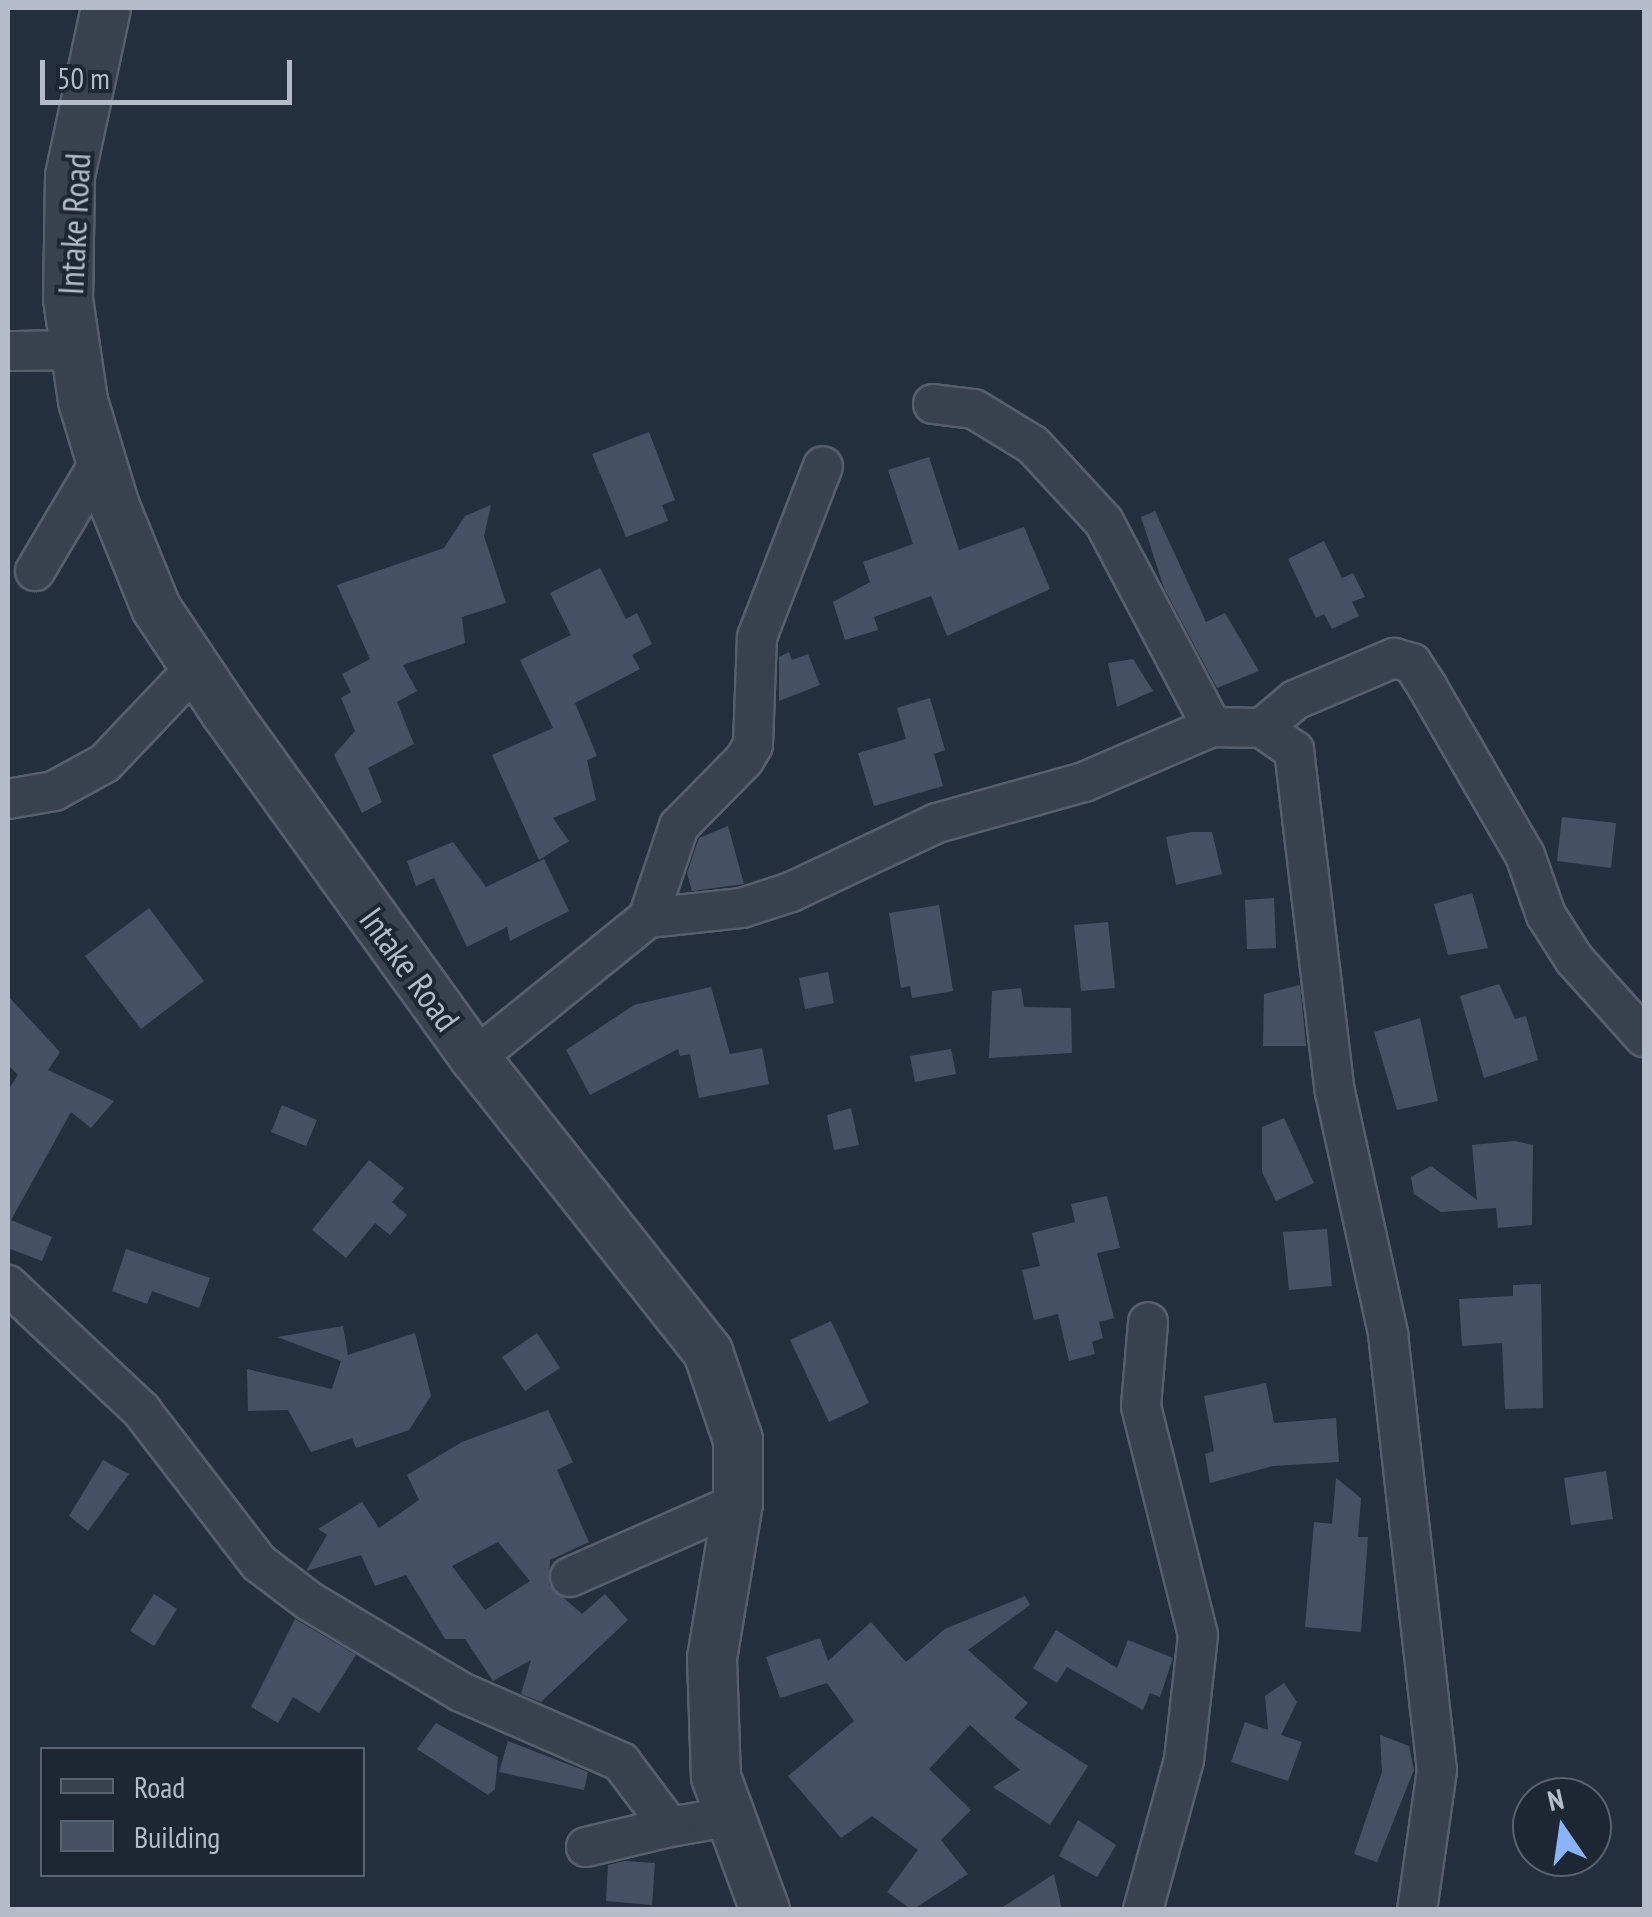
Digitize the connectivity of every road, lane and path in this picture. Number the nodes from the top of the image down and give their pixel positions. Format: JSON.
{"nodes":[{"id":1,"x":106,"y":8,"type":"edge"},
{"id":2,"x":75,"y":350,"type":"junction"},
{"id":3,"x":8,"y":351,"type":"edge"},
{"id":4,"x":933,"y":404,"type":"dead end"},
{"id":5,"x":101,"y":460,"type":"junction"},
{"id":6,"x":823,"y":466,"type":"dead end"},
{"id":7,"x":35,"y":571,"type":"dead end"},
{"id":8,"x":195,"y":668,"type":"junction"},
{"id":9,"x":1212,"y":727,"type":"junction"},
{"id":10,"x":1262,"y":728,"type":"junction"},
{"id":11,"x":8,"y":799,"type":"edge"},
{"id":12,"x":648,"y":918,"type":"junction"},
{"id":13,"x":1644,"y":1036,"type":"edge"},
{"id":14,"x":476,"y":1058,"type":"junction"},
{"id":15,"x":8,"y":1285,"type":"edge"},
{"id":16,"x":1148,"y":1322,"type":"dead end"},
{"id":17,"x":738,"y":1503,"type":"junction"},
{"id":18,"x":570,"y":1577,"type":"dead end"},
{"id":19,"x":727,"y":1816,"type":"junction"},
{"id":20,"x":670,"y":1827,"type":"junction"},
{"id":21,"x":586,"y":1847,"type":"dead end"},
{"id":22,"x":765,"y":1910,"type":"edge"},
{"id":23,"x":1144,"y":1910,"type":"edge"},
{"id":24,"x":1417,"y":1910,"type":"edge"}],
"edges":[{"from":1,"to":2,"type":"street","name":"Intake Road"},
{"from":2,"to":3,"type":"street"},
{"from":2,"to":5,"type":"street","name":"Intake Road"},
{"from":4,"to":9,"type":"street"},
{"from":5,"to":7,"type":"street"},
{"from":5,"to":8,"type":"street","name":"Intake Road"},
{"from":6,"to":12,"type":"street"},
{"from":8,"to":11,"type":"street"},
{"from":8,"to":14,"type":"street","name":"Intake Road"},
{"from":9,"to":10,"type":"street"},
{"from":9,"to":12,"type":"street"},
{"from":10,"to":13,"type":"street"},
{"from":10,"to":24,"type":"street"},
{"from":12,"to":14,"type":"street"},
{"from":14,"to":17,"type":"street","name":"Intake Road"},
{"from":15,"to":20,"type":"street"},
{"from":16,"to":23,"type":"street"},
{"from":17,"to":18,"type":"street"},
{"from":17,"to":19,"type":"street","name":"Intake Road"},
{"from":19,"to":20,"type":"street"},
{"from":19,"to":22,"type":"street","name":"Intake Road"},
{"from":20,"to":21,"type":"street"}]}
